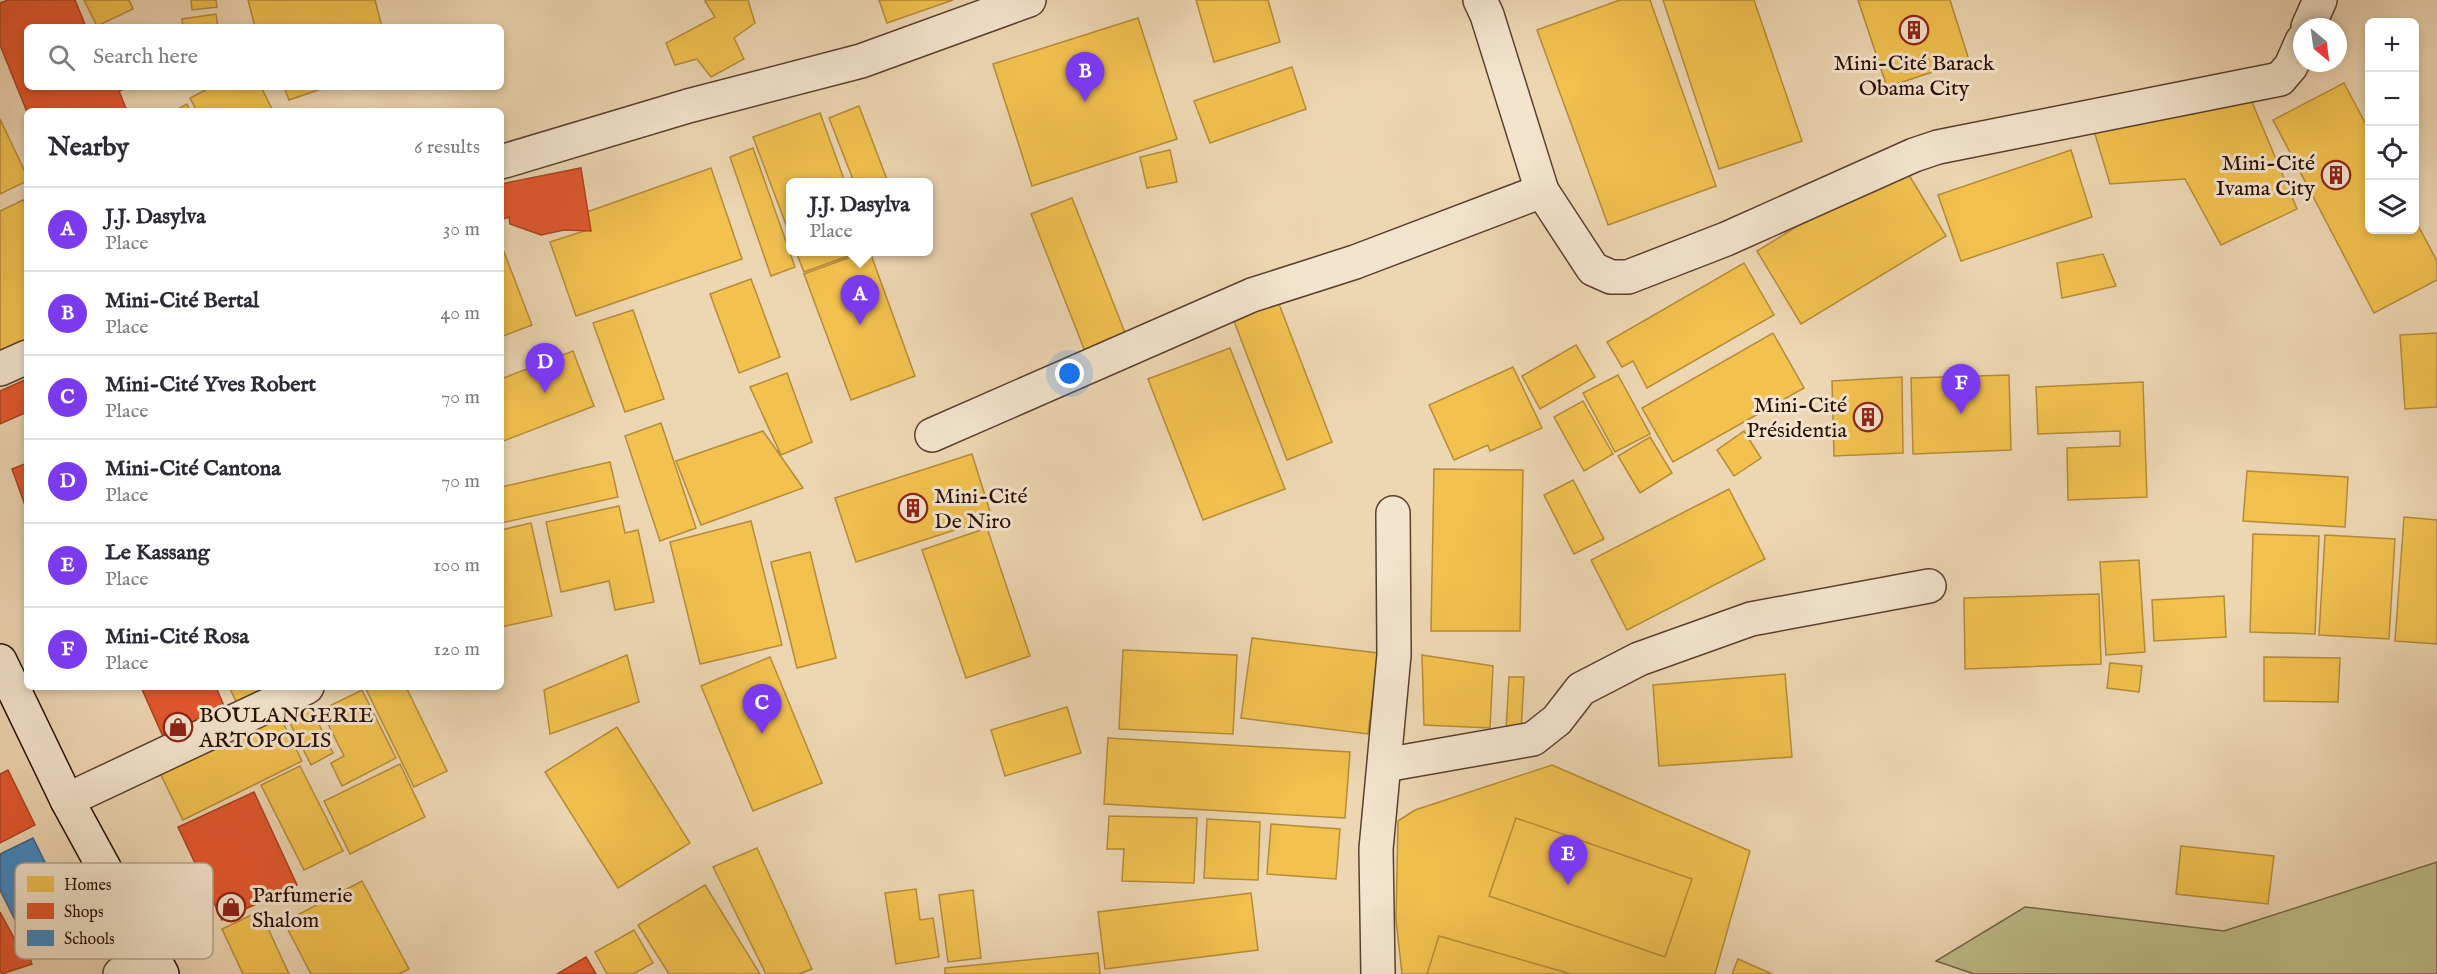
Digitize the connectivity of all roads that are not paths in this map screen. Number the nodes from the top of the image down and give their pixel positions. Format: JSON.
{"nodes":[{"id":1,"x":1029,"y":0,"type":"edge"},
{"id":2,"x":1480,"y":0,"type":"edge"},
{"id":3,"x":2320,"y":0,"type":"edge"},
{"id":4,"x":2312,"y":18,"type":"edge"},
{"id":5,"x":2293,"y":61,"type":"edge"},
{"id":6,"x":504,"y":161,"type":"edge"},
{"id":7,"x":1542,"y":191,"type":"junction"},
{"id":8,"x":24,"y":358,"type":"edge"},
{"id":9,"x":0,"y":369,"type":"edge"},
{"id":10,"x":932,"y":435,"type":"dead end"},
{"id":11,"x":1393,"y":513,"type":"dead end"},
{"id":12,"x":1929,"y":586,"type":"dead end"},
{"id":13,"x":0,"y":661,"type":"edge"},
{"id":14,"x":301,"y":690,"type":"edge"},
{"id":15,"x":1385,"y":765,"type":"junction"},
{"id":16,"x":67,"y":800,"type":"junction"},
{"id":17,"x":102,"y":863,"type":"edge"},
{"id":18,"x":158,"y":966,"type":"edge"},
{"id":19,"x":120,"y":974,"type":"edge"},
{"id":20,"x":1378,"y":974,"type":"edge"}],
"edges":[{"from":1,"to":6,"type":"street"},
{"from":2,"to":7,"type":"street"},
{"from":3,"to":4,"type":"street"},
{"from":5,"to":7,"type":"street"},
{"from":7,"to":10,"type":"street"},
{"from":8,"to":9,"type":"street"},
{"from":11,"to":15,"type":"street"},
{"from":12,"to":15,"type":"street"},
{"from":13,"to":16,"type":"street"},
{"from":14,"to":16,"type":"street"},
{"from":15,"to":20,"type":"street"},
{"from":16,"to":17,"type":"street"},
{"from":18,"to":19,"type":"street"}]}
